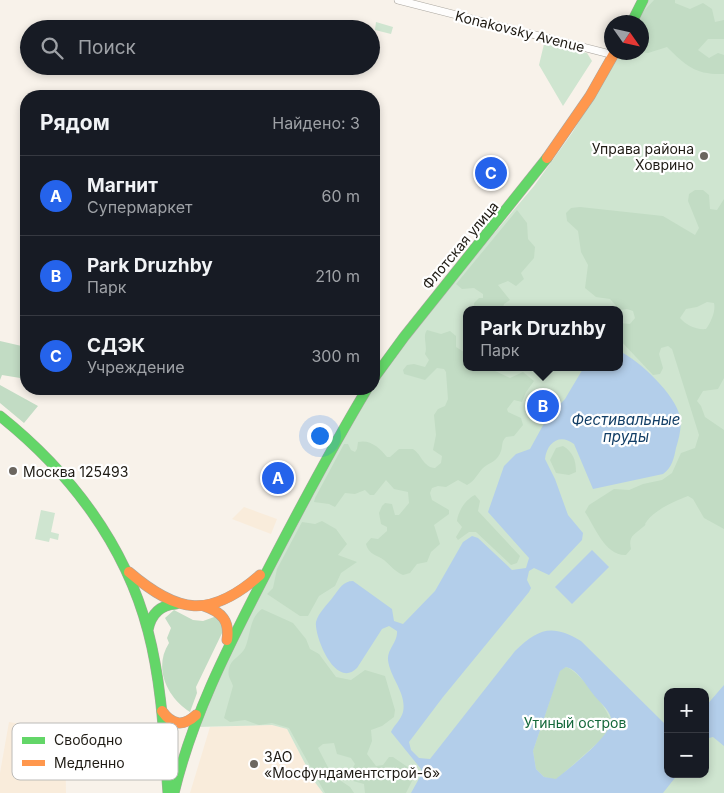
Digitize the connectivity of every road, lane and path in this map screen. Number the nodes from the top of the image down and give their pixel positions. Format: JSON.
{"nodes":[{"id":1,"x":398,"y":0,"type":"edge"},
{"id":2,"x":643,"y":0,"type":"edge"},
{"id":3,"x":636,"y":15,"type":"edge"},
{"id":4,"x":604,"y":51,"type":"edge"},
{"id":5,"x":611,"y":60,"type":"edge"},
{"id":6,"x":380,"y":370,"type":"edge"},
{"id":7,"x":363,"y":395,"type":"edge"},
{"id":8,"x":0,"y":416,"type":"edge"},
{"id":9,"x":127,"y":570,"type":"junction"},
{"id":10,"x":266,"y":570,"type":"junction"},
{"id":11,"x":182,"y":604,"type":"junction"},
{"id":12,"x":203,"y":606,"type":"junction"},
{"id":13,"x":148,"y":631,"type":"junction"},
{"id":14,"x":223,"y":654,"type":"junction"},
{"id":15,"x":162,"y":711,"type":"junction"},
{"id":16,"x":196,"y":714,"type":"junction"},
{"id":17,"x":163,"y":723,"type":"edge"},
{"id":18,"x":176,"y":723,"type":"edge"},
{"id":19,"x":178,"y":723,"type":"edge"},
{"id":20,"x":178,"y":774,"type":"edge"},
{"id":21,"x":167,"y":780,"type":"edge"},
{"id":22,"x":177,"y":780,"type":"edge"},
{"id":23,"x":168,"y":793,"type":"edge"},
{"id":24,"x":174,"y":793,"type":"edge"}],
"edges":[{"from":1,"to":4,"type":"street","name":"Konakovsky Avenue"},
{"from":2,"to":3,"type":"street"},
{"from":5,"to":6,"type":"street","name":"Флотская улица"},
{"from":7,"to":10,"type":"street"},
{"from":8,"to":9,"type":"street"},
{"from":9,"to":11,"type":"street"},
{"from":9,"to":13,"type":"street"},
{"from":10,"to":12,"type":"street"},
{"from":10,"to":14,"type":"street"},
{"from":11,"to":12,"type":"street"},
{"from":11,"to":13,"type":"street"},
{"from":12,"to":14,"type":"street"},
{"from":13,"to":15,"type":"street"},
{"from":14,"to":16,"type":"street"},
{"from":15,"to":17,"type":"street"},
{"from":15,"to":18,"type":"street"},
{"from":16,"to":19,"type":"street"},
{"from":16,"to":20,"type":"street"},
{"from":21,"to":23,"type":"street"},
{"from":22,"to":24,"type":"street"}]}
